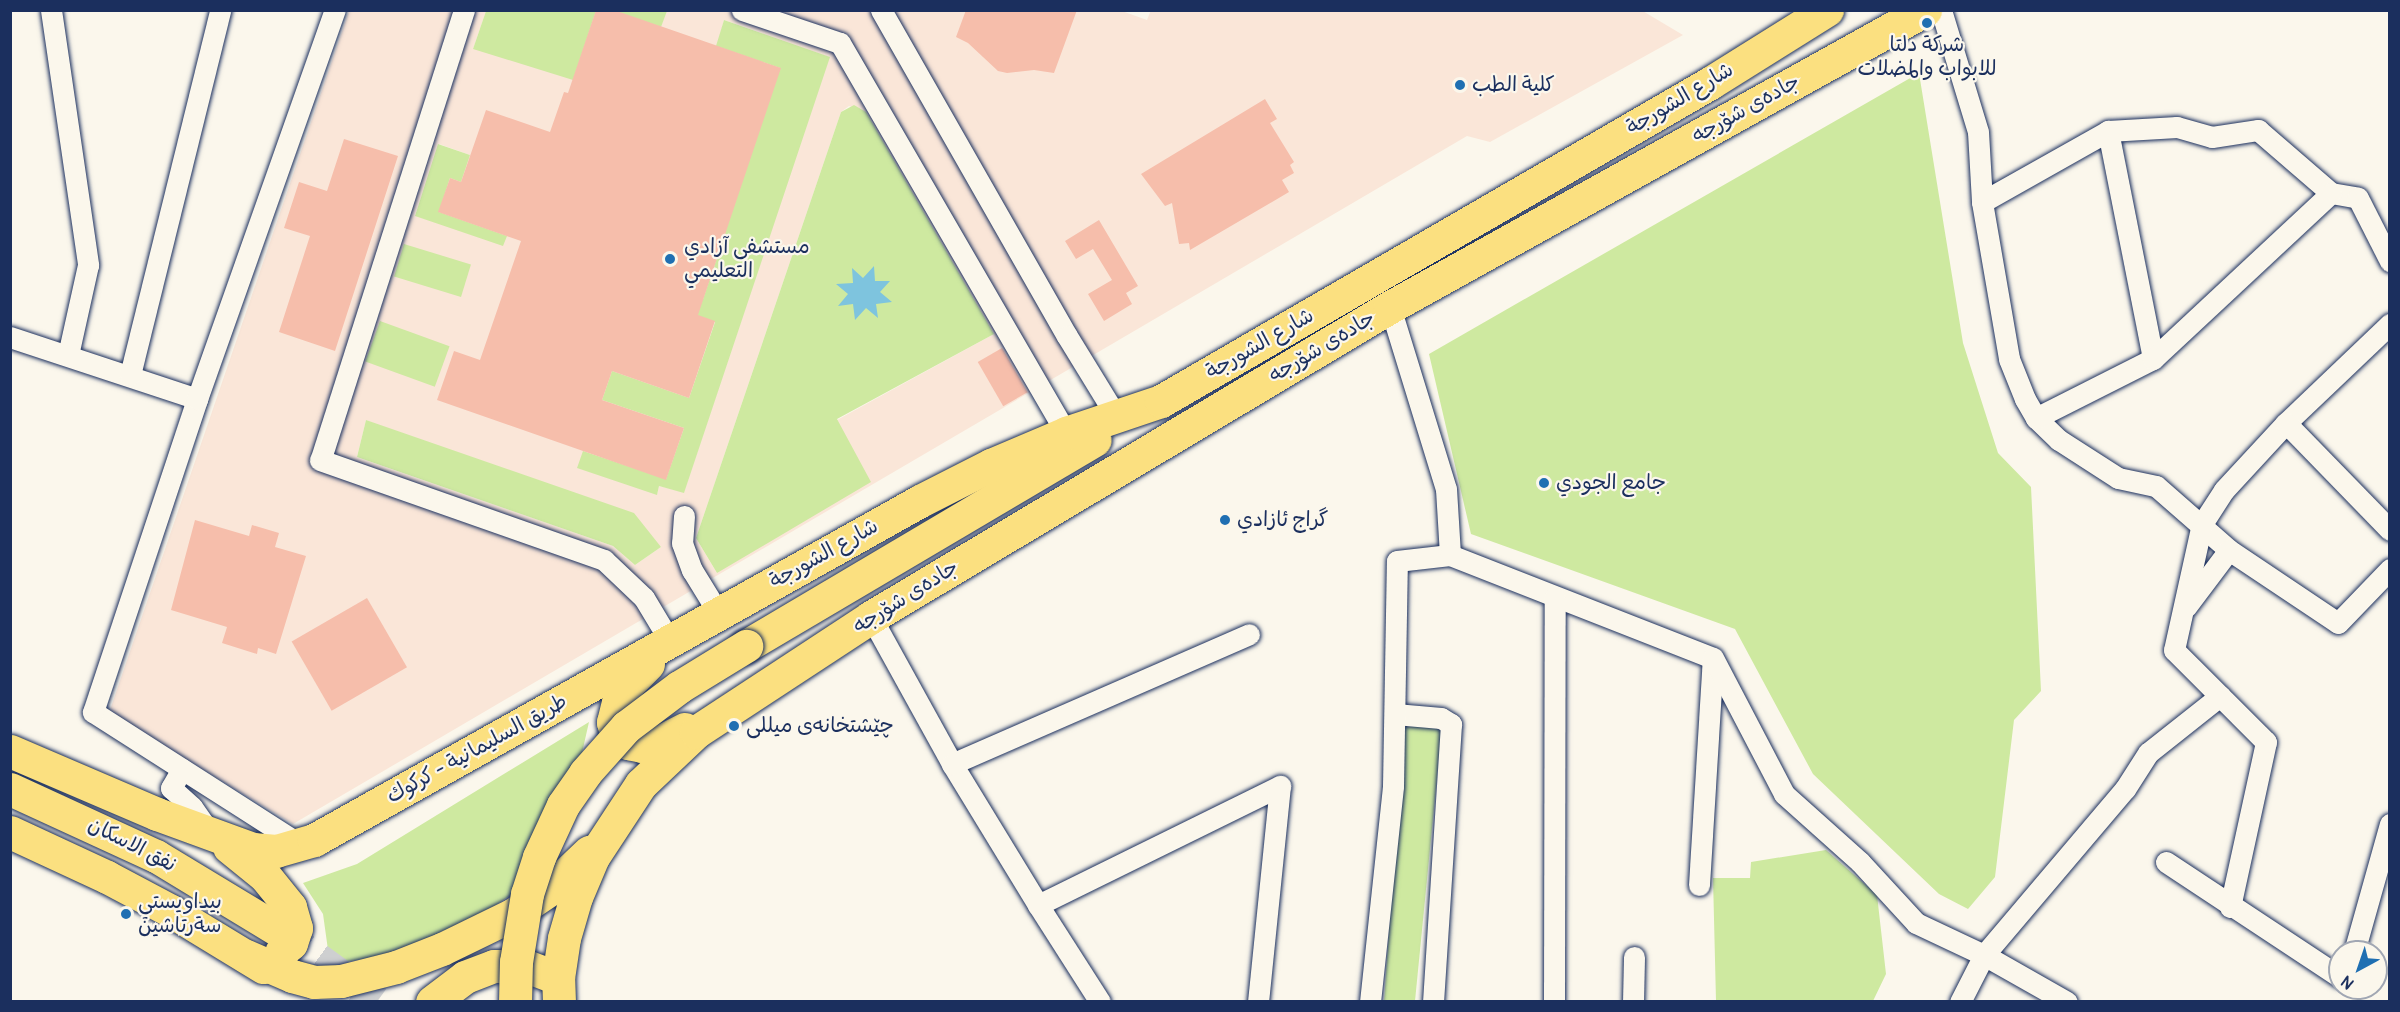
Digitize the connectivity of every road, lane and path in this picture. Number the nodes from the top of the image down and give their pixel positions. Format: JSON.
{"nodes":[{"id":1,"x":51,"y":10,"type":"edge"},
{"id":2,"x":219,"y":10,"type":"edge"},
{"id":3,"x":335,"y":10,"type":"edge"},
{"id":4,"x":464,"y":10,"type":"edge"},
{"id":5,"x":742,"y":10,"type":"edge"},
{"id":6,"x":881,"y":10,"type":"edge"},
{"id":7,"x":1827,"y":10,"type":"edge"},
{"id":8,"x":1925,"y":10,"type":"edge"},
{"id":9,"x":1941,"y":10,"type":"edge"},
{"id":10,"x":2108,"y":131,"type":"junction"},
{"id":11,"x":2331,"y":193,"type":"junction"},
{"id":12,"x":1982,"y":202,"type":"junction"},
{"id":13,"x":2390,"y":261,"type":"edge"},
{"id":14,"x":1390,"y":307,"type":"junction"},
{"id":15,"x":2390,"y":324,"type":"edge"},
{"id":16,"x":10,"y":337,"type":"edge"},
{"id":17,"x":2381,"y":337,"type":"edge"},
{"id":18,"x":68,"y":355,"type":"junction"},
{"id":19,"x":2153,"y":359,"type":"junction"},
{"id":20,"x":130,"y":375,"type":"junction"},
{"id":21,"x":197,"y":399,"type":"junction"},
{"id":22,"x":1161,"y":401,"type":"junction"},
{"id":23,"x":1116,"y":416,"type":"junction"},
{"id":24,"x":2036,"y":418,"type":"junction"},
{"id":25,"x":2286,"y":423,"type":"junction"},
{"id":26,"x":1066,"y":433,"type":"junction"},
{"id":27,"x":684,"y":516,"type":"dead end"},
{"id":28,"x":2202,"y":524,"type":"junction"},
{"id":29,"x":2390,"y":530,"type":"edge"},
{"id":30,"x":2229,"y":550,"type":"junction"},
{"id":31,"x":1450,"y":555,"type":"junction"},
{"id":32,"x":2386,"y":579,"type":"edge"},
{"id":33,"x":1555,"y":598,"type":"junction"},
{"id":34,"x":2182,"y":612,"type":"junction"},
{"id":35,"x":719,"y":614,"type":"junction"},
{"id":36,"x":871,"y":618,"type":"junction"},
{"id":37,"x":1249,"y":634,"type":"dead end"},
{"id":38,"x":673,"y":641,"type":"junction"},
{"id":39,"x":1713,"y":658,"type":"junction"},
{"id":40,"x":2220,"y":696,"type":"junction"},
{"id":41,"x":733,"y":706,"type":"junction"},
{"id":42,"x":1395,"y":714,"type":"junction"},
{"id":43,"x":10,"y":751,"type":"edge"},
{"id":44,"x":952,"y":764,"type":"junction"},
{"id":45,"x":182,"y":769,"type":"junction"},
{"id":46,"x":10,"y":789,"type":"edge"},
{"id":47,"x":164,"y":801,"type":"junction"},
{"id":48,"x":2390,"y":824,"type":"edge"},
{"id":49,"x":209,"y":831,"type":"junction"},
{"id":50,"x":10,"y":832,"type":"edge"},
{"id":51,"x":605,"y":836,"type":"junction"},
{"id":52,"x":289,"y":848,"type":"junction"},
{"id":53,"x":2166,"y":862,"type":"dead end"},
{"id":54,"x":1699,"y":885,"type":"dead end"},
{"id":55,"x":1038,"y":906,"type":"junction"},
{"id":56,"x":2230,"y":907,"type":"junction"},
{"id":57,"x":278,"y":930,"type":"tunnel mouth"},
{"id":58,"x":207,"y":932,"type":"junction"},
{"id":59,"x":2357,"y":940,"type":"edge"},
{"id":60,"x":1984,"y":955,"type":"junction"},
{"id":61,"x":246,"y":956,"type":"junction"},
{"id":62,"x":1634,"y":957,"type":"dead end"},
{"id":63,"x":2328,"y":969,"type":"edge"},
{"id":64,"x":559,"y":990,"type":"edge"},
{"id":65,"x":306,"y":1002,"type":"edge"},
{"id":66,"x":432,"y":1002,"type":"edge"},
{"id":67,"x":515,"y":1002,"type":"edge"},
{"id":68,"x":1100,"y":1002,"type":"edge"},
{"id":69,"x":1258,"y":1002,"type":"edge"},
{"id":70,"x":1370,"y":1002,"type":"edge"},
{"id":71,"x":1433,"y":1002,"type":"edge"},
{"id":72,"x":1554,"y":1002,"type":"edge"},
{"id":73,"x":1633,"y":1002,"type":"edge"},
{"id":74,"x":1960,"y":1002,"type":"edge"},
{"id":75,"x":2067,"y":1002,"type":"edge"}],
"edges":[{"from":1,"to":18,"type":"street"},
{"from":2,"to":20,"type":"street"},
{"from":3,"to":21,"type":"street"},
{"from":4,"to":38,"type":"street"},
{"from":5,"to":26,"type":"street"},
{"from":6,"to":23,"type":"street"},
{"from":7,"to":22,"type":"main road","name":"شارع الشورجة"},
{"from":8,"to":14,"type":"main road","name":"جادەی شۆرجە"},
{"from":9,"to":12,"type":"street"},
{"from":10,"to":11,"type":"street"},
{"from":10,"to":12,"type":"street"},
{"from":10,"to":19,"type":"street"},
{"from":11,"to":13,"type":"street"},
{"from":11,"to":19,"type":"street"},
{"from":12,"to":24,"type":"street"},
{"from":14,"to":31,"type":"street"},
{"from":14,"to":36,"type":"main road","name":"جادەی شۆرجە"},
{"from":15,"to":17,"type":"street"},
{"from":16,"to":18,"type":"street"},
{"from":17,"to":25,"type":"street"},
{"from":18,"to":20,"type":"street"},
{"from":19,"to":24,"type":"street"},
{"from":20,"to":21,"type":"street"},
{"from":21,"to":45,"type":"street"},
{"from":22,"to":23,"type":"main road","name":"شارع الشورجة"},
{"from":22,"to":67,"type":"main road","bridge":true},
{"from":23,"to":26,"type":"main road","name":"شارع الشورجة"},
{"from":24,"to":28,"type":"street"},
{"from":25,"to":28,"type":"street"},
{"from":25,"to":29,"type":"street"},
{"from":26,"to":35,"type":"main road","name":"شارع الشورجة"},
{"from":27,"to":35,"type":"street"},
{"from":28,"to":30,"type":"street"},
{"from":28,"to":34,"type":"street"},
{"from":30,"to":32,"type":"street"},
{"from":30,"to":34,"type":"street"},
{"from":31,"to":33,"type":"street"},
{"from":31,"to":42,"type":"street"},
{"from":33,"to":39,"type":"street"},
{"from":33,"to":72,"type":"street"},
{"from":34,"to":40,"type":"street"},
{"from":35,"to":38,"type":"main road","name":"شارع الشورجة"},
{"from":36,"to":41,"type":"main road","name":"جادەی شۆرجە"},
{"from":36,"to":44,"type":"street"},
{"from":37,"to":44,"type":"street"},
{"from":38,"to":41,"type":"main road"},
{"from":38,"to":52,"type":"main road","name":"طريق السليمانية - كركوك"},
{"from":39,"to":54,"type":"street"},
{"from":39,"to":60,"type":"street"},
{"from":40,"to":56,"type":"street"},
{"from":40,"to":60,"type":"street"},
{"from":41,"to":51,"type":"main road"},
{"from":42,"to":70,"type":"street"},
{"from":42,"to":71,"type":"street"},
{"from":43,"to":47,"type":"main road"},
{"from":44,"to":55,"type":"street"},
{"from":45,"to":47,"type":"street"},
{"from":45,"to":52,"type":"street"},
{"from":46,"to":57,"type":"main road","name":"نفق الاسكان"},
{"from":47,"to":49,"type":"main road"},
{"from":48,"to":59,"type":"street"},
{"from":49,"to":52,"type":"main road"},
{"from":49,"to":58,"type":"main road"},
{"from":50,"to":58,"type":"main road"},
{"from":51,"to":61,"type":"main road"},
{"from":51,"to":64,"type":"main road"},
{"from":53,"to":56,"type":"street"},
{"from":55,"to":68,"type":"street"},
{"from":55,"to":69,"type":"street"},
{"from":56,"to":63,"type":"street"},
{"from":58,"to":61,"type":"main road"},
{"from":60,"to":74,"type":"street"},
{"from":60,"to":75,"type":"street"},
{"from":61,"to":65,"type":"main road"},
{"from":62,"to":73,"type":"street"},
{"from":64,"to":66,"type":"main road"}]}
